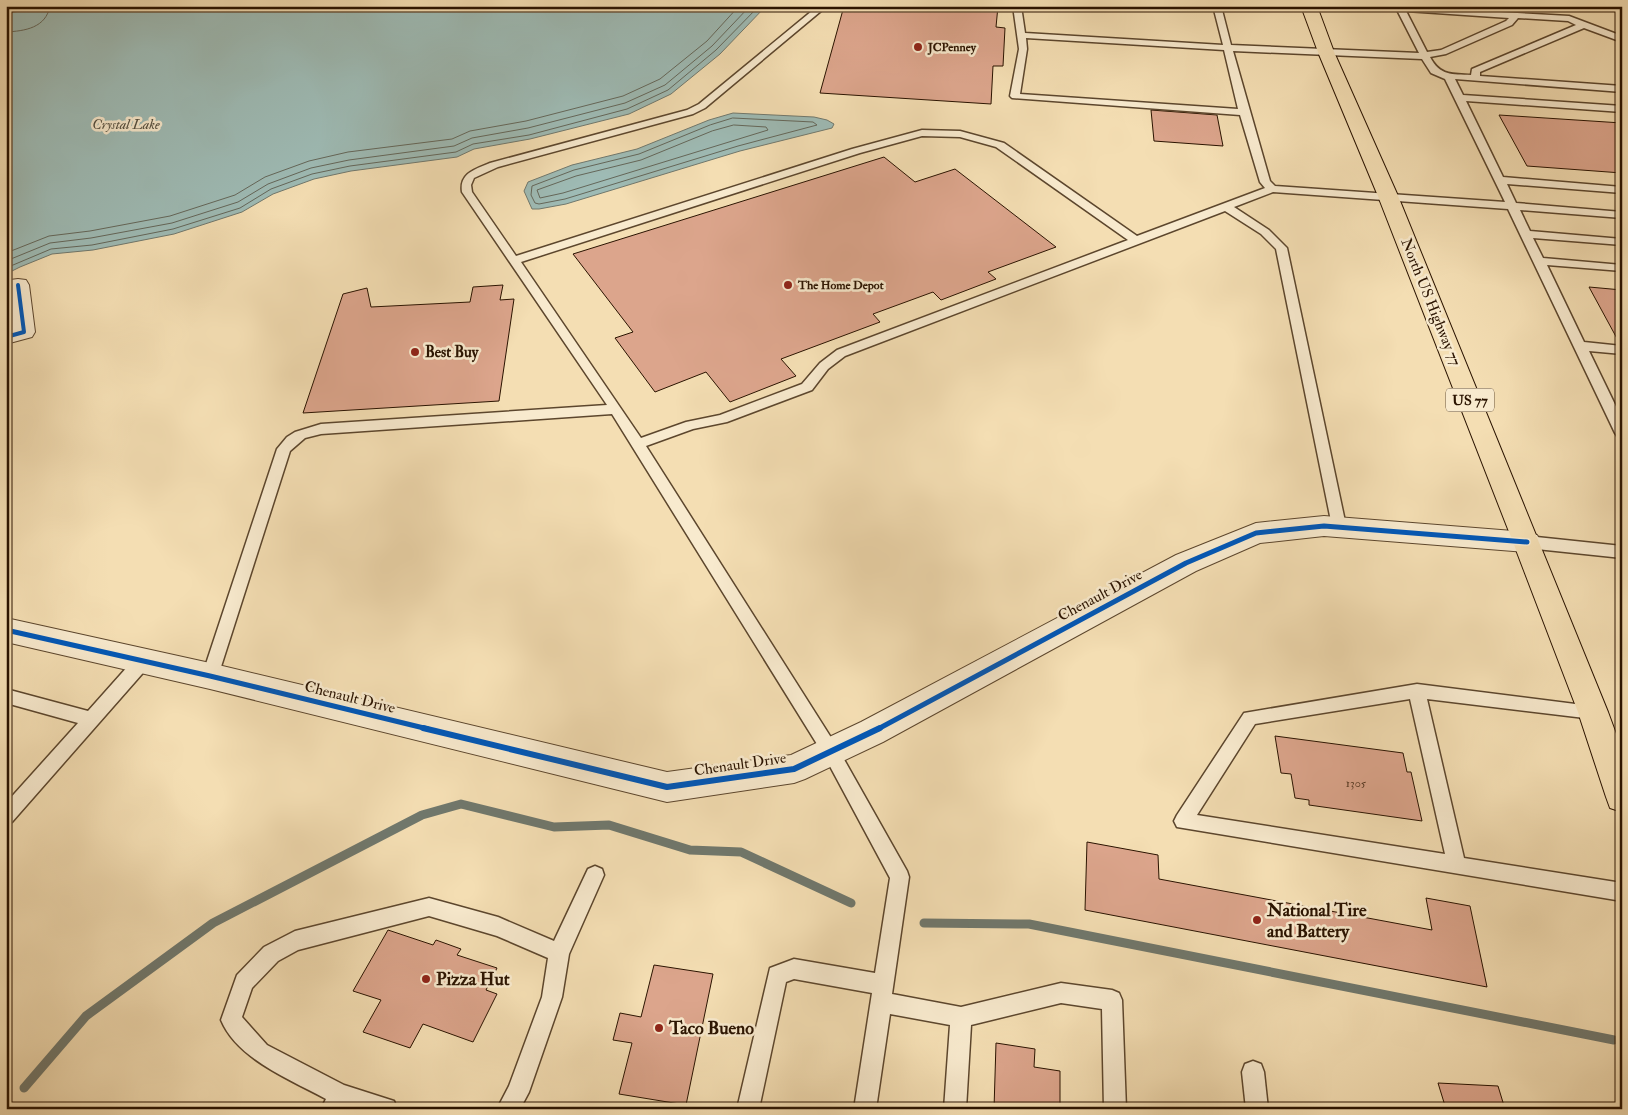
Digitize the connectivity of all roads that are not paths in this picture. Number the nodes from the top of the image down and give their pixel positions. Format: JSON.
{"nodes":[{"id":1,"x":824,"y":6,"type":"edge"},
{"id":2,"x":1017,"y":6,"type":"edge"},
{"id":3,"x":1217,"y":6,"type":"edge"},
{"id":4,"x":1309,"y":6,"type":"edge"},
{"id":5,"x":1566,"y":6,"type":"edge"},
{"id":6,"x":1400,"y":7,"type":"edge"},
{"id":7,"x":1515,"y":16,"type":"junction"},
{"id":8,"x":1569,"y":19,"type":"junction"},
{"id":9,"x":1583,"y":25,"type":"junction"},
{"id":10,"x":1022,"y":35,"type":"junction"},
{"id":11,"x":1622,"y":40,"type":"edge"},
{"id":12,"x":1228,"y":48,"type":"junction"},
{"id":13,"x":1326,"y":52,"type":"junction"},
{"id":14,"x":1423,"y":56,"type":"junction"},
{"id":15,"x":1449,"y":76,"type":"junction"},
{"id":16,"x":1476,"y":79,"type":"junction"},
{"id":17,"x":1622,"y":89,"type":"edge"},
{"id":18,"x":1459,"y":98,"type":"junction"},
{"id":19,"x":1622,"y":109,"type":"edge"},
{"id":20,"x":1244,"y":112,"type":"junction"},
{"id":21,"x":1498,"y":180,"type":"junction"},
{"id":22,"x":1272,"y":189,"type":"junction"},
{"id":23,"x":1622,"y":190,"type":"edge"},
{"id":24,"x":1388,"y":196,"type":"junction"},
{"id":25,"x":1510,"y":205,"type":"junction"},
{"id":26,"x":1225,"y":206,"type":"junction"},
{"id":27,"x":1622,"y":215,"type":"edge"},
{"id":28,"x":1526,"y":234,"type":"junction"},
{"id":29,"x":1135,"y":240,"type":"junction"},
{"id":30,"x":1622,"y":242,"type":"edge"},
{"id":31,"x":514,"y":260,"type":"junction"},
{"id":32,"x":1539,"y":261,"type":"junction"},
{"id":33,"x":1622,"y":268,"type":"edge"},
{"id":34,"x":18,"y":285,"type":"dead end"},
{"id":35,"x":6,"y":337,"type":"edge"},
{"id":36,"x":1581,"y":346,"type":"junction"},
{"id":37,"x":1622,"y":350,"type":"edge"},
{"id":38,"x":616,"y":409,"type":"junction"},
{"id":39,"x":1617,"y":417,"type":"edge"},
{"id":40,"x":1622,"y":433,"type":"edge"},
{"id":41,"x":638,"y":444,"type":"junction"},
{"id":42,"x":1340,"y":526,"type":"junction"},
{"id":43,"x":1527,"y":542,"type":"junction"},
{"id":44,"x":1622,"y":552,"type":"edge"},
{"id":45,"x":6,"y":630,"type":"edge"},
{"id":46,"x":143,"y":661,"type":"junction"},
{"id":47,"x":210,"y":676,"type":"junction"},
{"id":48,"x":1417,"y":690,"type":"junction"},
{"id":49,"x":6,"y":696,"type":"edge"},
{"id":50,"x":1593,"y":712,"type":"junction"},
{"id":51,"x":92,"y":719,"type":"junction"},
{"id":52,"x":831,"y":752,"type":"junction"},
{"id":53,"x":1622,"y":797,"type":"edge"},
{"id":54,"x":6,"y":816,"type":"edge"},
{"id":55,"x":1457,"y":866,"type":"junction"},
{"id":56,"x":595,"y":875,"type":"dead end"},
{"id":57,"x":1622,"y":892,"type":"edge"},
{"id":58,"x":559,"y":953,"type":"junction"},
{"id":59,"x":883,"y":993,"type":"junction"},
{"id":60,"x":961,"y":1017,"type":"junction"},
{"id":61,"x":1253,"y":1072,"type":"dead end"},
{"id":62,"x":336,"y":1102,"type":"edge"},
{"id":63,"x":386,"y":1109,"type":"edge"},
{"id":64,"x":508,"y":1109,"type":"edge"},
{"id":65,"x":748,"y":1109,"type":"edge"},
{"id":66,"x":865,"y":1109,"type":"edge"},
{"id":67,"x":955,"y":1109,"type":"edge"},
{"id":68,"x":1116,"y":1109,"type":"edge"},
{"id":69,"x":1257,"y":1109,"type":"edge"}],
"edges":[{"from":1,"to":31,"type":"lane"},
{"from":2,"to":10,"type":"lane"},
{"from":3,"to":12,"type":"lane"},
{"from":4,"to":13,"type":"main road","name":"North US Highway 77","number":"US 77"},
{"from":5,"to":8,"type":"lane"},
{"from":6,"to":7,"type":"lane"},
{"from":6,"to":14,"type":"lane"},
{"from":7,"to":8,"type":"lane"},
{"from":7,"to":14,"type":"lane"},
{"from":8,"to":9,"type":"lane"},
{"from":9,"to":11,"type":"lane"},
{"from":9,"to":16,"type":"lane"},
{"from":10,"to":12,"type":"lane"},
{"from":10,"to":20,"type":"lane"},
{"from":12,"to":13,"type":"lane"},
{"from":12,"to":20,"type":"lane"},
{"from":13,"to":14,"type":"lane"},
{"from":13,"to":24,"type":"main road","name":"North US Highway 77","number":"US 77"},
{"from":14,"to":15,"type":"lane"},
{"from":15,"to":16,"type":"lane"},
{"from":15,"to":18,"type":"lane"},
{"from":16,"to":17,"type":"lane"},
{"from":18,"to":19,"type":"lane"},
{"from":18,"to":21,"type":"lane"},
{"from":20,"to":22,"type":"lane"},
{"from":21,"to":23,"type":"lane"},
{"from":21,"to":25,"type":"lane"},
{"from":22,"to":24,"type":"lane"},
{"from":22,"to":26,"type":"lane"},
{"from":24,"to":25,"type":"lane"},
{"from":24,"to":43,"type":"main road","name":"North US Highway 77","number":"US 77"},
{"from":25,"to":27,"type":"lane"},
{"from":25,"to":28,"type":"lane"},
{"from":26,"to":29,"type":"lane"},
{"from":26,"to":42,"type":"lane"},
{"from":28,"to":30,"type":"lane"},
{"from":28,"to":32,"type":"lane"},
{"from":29,"to":31,"type":"lane"},
{"from":29,"to":41,"type":"lane"},
{"from":31,"to":38,"type":"lane"},
{"from":32,"to":33,"type":"lane"},
{"from":32,"to":36,"type":"lane"},
{"from":34,"to":35,"type":"street"},
{"from":36,"to":37,"type":"lane"},
{"from":36,"to":39,"type":"lane"},
{"from":38,"to":41,"type":"lane"},
{"from":38,"to":47,"type":"lane"},
{"from":39,"to":40,"type":"lane"},
{"from":41,"to":52,"type":"lane"},
{"from":42,"to":43,"type":"street","name":"Chenault Drive"},
{"from":42,"to":52,"type":"street","name":"Chenault Drive"},
{"from":43,"to":44,"type":"lane"},
{"from":43,"to":50,"type":"main road","name":"North US Highway 77","number":"US 77"},
{"from":45,"to":46,"type":"street","name":"Chenault Drive"},
{"from":46,"to":47,"type":"street","name":"Chenault Drive"},
{"from":46,"to":51,"type":"lane"},
{"from":47,"to":52,"type":"street","name":"Chenault Drive"},
{"from":48,"to":50,"type":"lane"},
{"from":48,"to":55,"type":"lane"},
{"from":48,"to":55,"type":"lane"},
{"from":49,"to":51,"type":"lane"},
{"from":50,"to":53,"type":"main road","name":"North US Highway 77","number":"US 77"},
{"from":51,"to":54,"type":"lane"},
{"from":52,"to":59,"type":"lane"},
{"from":55,"to":57,"type":"lane"},
{"from":56,"to":58,"type":"lane"},
{"from":58,"to":62,"type":"lane"},
{"from":58,"to":64,"type":"lane"},
{"from":59,"to":60,"type":"lane"},
{"from":59,"to":65,"type":"lane"},
{"from":59,"to":66,"type":"lane"},
{"from":60,"to":67,"type":"lane"},
{"from":60,"to":68,"type":"lane"},
{"from":61,"to":69,"type":"lane"},
{"from":62,"to":63,"type":"lane"}]}
